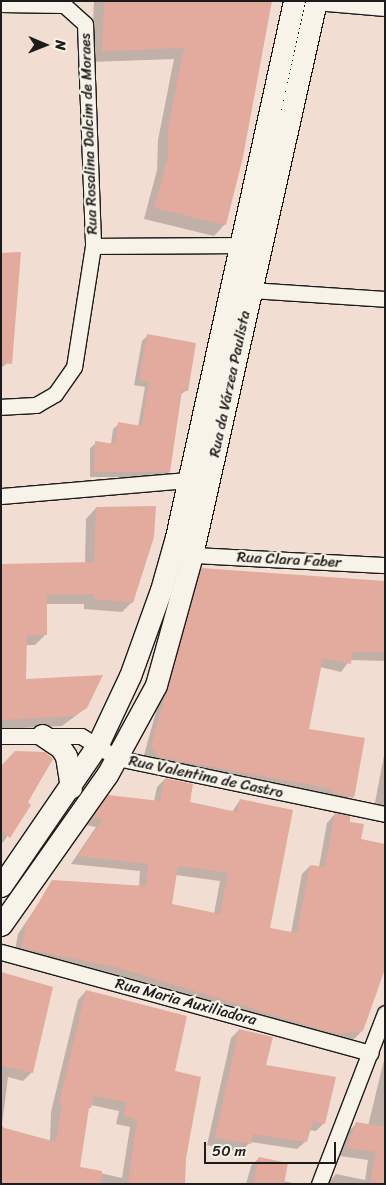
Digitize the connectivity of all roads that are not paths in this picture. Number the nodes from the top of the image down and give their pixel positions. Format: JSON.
{"nodes":[{"id":1,"x":294,"y":1,"type":"edge"},
{"id":2,"x":315,"y":2,"type":"edge"},
{"id":3,"x":1,"y":4,"type":"edge"},
{"id":4,"x":385,"y":8,"type":"edge"},
{"id":5,"x":240,"y":245,"type":"junction"},
{"id":6,"x":93,"y":246,"type":"junction"},
{"id":7,"x":251,"y":290,"type":"junction"},
{"id":8,"x":385,"y":299,"type":"edge"},
{"id":9,"x":1,"y":407,"type":"edge"},
{"id":10,"x":188,"y":480,"type":"junction"},
{"id":11,"x":1,"y":496,"type":"edge"},
{"id":12,"x":192,"y":555,"type":"junction"},
{"id":13,"x":385,"y":565,"type":"edge"},
{"id":14,"x":42,"y":735,"type":"junction"},
{"id":15,"x":1,"y":736,"type":"edge"},
{"id":16,"x":97,"y":746,"type":"junction"},
{"id":17,"x":117,"y":758,"type":"junction"},
{"id":18,"x":71,"y":788,"type":"junction"},
{"id":19,"x":385,"y":814,"type":"edge"},
{"id":20,"x":1,"y":886,"type":"edge"},
{"id":21,"x":1,"y":925,"type":"edge"},
{"id":22,"x":1,"y":952,"type":"edge"},
{"id":23,"x":385,"y":1013,"type":"edge"},
{"id":24,"x":370,"y":1053,"type":"junction"},
{"id":25,"x":319,"y":1184,"type":"edge"}],
"edges":[{"from":1,"to":5,"type":"main road","name":"Rua da Várzea Paulista"},
{"from":2,"to":4,"type":"street"},
{"from":2,"to":7,"type":"main road","name":"Rua da Várzea Paulista"},
{"from":3,"to":6,"type":"street","name":"Rua Rosalina Dalcim de Moraes"},
{"from":5,"to":6,"type":"street"},
{"from":5,"to":10,"type":"main road","name":"Rua da Várzea Paulista"},
{"from":6,"to":9,"type":"street","name":"Rua Rosalina Dalcim de Moraes"},
{"from":7,"to":8,"type":"street"},
{"from":7,"to":12,"type":"main road","name":"Rua da Várzea Paulista"},
{"from":10,"to":11,"type":"street"},
{"from":10,"to":16,"type":"main road","name":"Rua da Várzea Paulista"},
{"from":12,"to":13,"type":"street","name":"Rua Clara Faber"},
{"from":12,"to":17,"type":"main road","name":"Rua da Várzea Paulista"},
{"from":14,"to":15,"type":"street","name":"Rua Valentina de Castro"},
{"from":14,"to":16,"type":"street","name":"Rua Valentina de Castro"},
{"from":14,"to":18,"type":"main road"},
{"from":16,"to":17,"type":"street","name":"Rua Valentina de Castro"},
{"from":16,"to":18,"type":"main road","name":"Rua da Várzea Paulista"},
{"from":17,"to":19,"type":"street","name":"Rua Valentina de Castro"},
{"from":17,"to":21,"type":"main road","name":"Rua da Várzea Paulista"},
{"from":18,"to":20,"type":"main road","name":"Rua da Várzea Paulista"},
{"from":22,"to":24,"type":"street","name":"Rua Maria Auxiliadora"},
{"from":23,"to":24,"type":"street"},
{"from":24,"to":25,"type":"street"}]}
